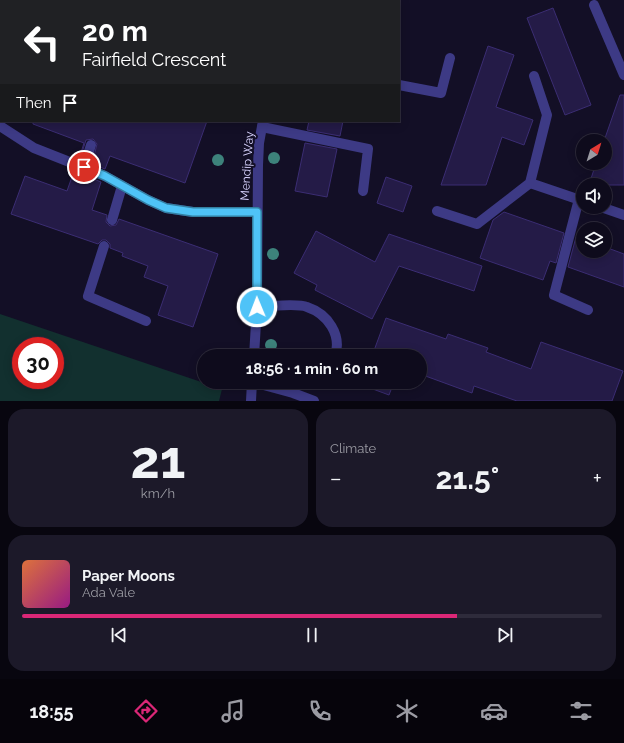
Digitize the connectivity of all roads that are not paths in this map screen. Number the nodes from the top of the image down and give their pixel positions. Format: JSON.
{"nodes":[{"id":1,"x":594,"y":5,"type":"dead end"},
{"id":2,"x":450,"y":58,"type":"dead end"},
{"id":3,"x":624,"y":75,"type":"edge"},
{"id":4,"x":534,"y":76,"type":"dead end"},
{"id":5,"x":400,"y":85,"type":"edge"},
{"id":6,"x":263,"y":124,"type":"edge"},
{"id":7,"x":0,"y":126,"type":"edge"},
{"id":8,"x":91,"y":145,"type":"dead end"},
{"id":9,"x":84,"y":167,"type":"junction"},
{"id":10,"x":530,"y":183,"type":"junction"},
{"id":11,"x":122,"y":186,"type":"junction"},
{"id":12,"x":364,"y":191,"type":"dead end"},
{"id":13,"x":576,"y":198,"type":"edge"},
{"id":14,"x":437,"y":211,"type":"dead end"},
{"id":15,"x":612,"y":211,"type":"edge"},
{"id":16,"x":257,"y":212,"type":"junction"},
{"id":17,"x":577,"y":214,"type":"edge"},
{"id":18,"x":624,"y":215,"type":"edge"},
{"id":19,"x":112,"y":220,"type":"dead end"},
{"id":20,"x":104,"y":246,"type":"dead end"},
{"id":21,"x":257,"y":307,"type":"junction"},
{"id":22,"x":588,"y":310,"type":"dead end"},
{"id":23,"x":146,"y":321,"type":"dead end"},
{"id":24,"x":254,"y":349,"type":"edge"},
{"id":25,"x":336,"y":349,"type":"edge"},
{"id":26,"x":252,"y":389,"type":"edge"},
{"id":27,"x":278,"y":389,"type":"edge"},
{"id":28,"x":251,"y":401,"type":"edge"},
{"id":29,"x":314,"y":401,"type":"edge"}],
"edges":[{"from":1,"to":3,"type":"street"},
{"from":2,"to":5,"type":"street"},
{"from":4,"to":10,"type":"street"},
{"from":6,"to":12,"type":"street"},
{"from":6,"to":16,"type":"street","name":"Mendip Way"},
{"from":7,"to":9,"type":"street"},
{"from":8,"to":9,"type":"street"},
{"from":9,"to":11,"type":"street"},
{"from":10,"to":13,"type":"street"},
{"from":10,"to":14,"type":"street"},
{"from":11,"to":16,"type":"street"},
{"from":11,"to":19,"type":"street"},
{"from":15,"to":18,"type":"street"},
{"from":16,"to":21,"type":"street","name":"Mendip Way"},
{"from":17,"to":22,"type":"street"},
{"from":20,"to":23,"type":"street"},
{"from":21,"to":24,"type":"street","name":"Mendip Way"},
{"from":21,"to":25,"type":"street"},
{"from":26,"to":28,"type":"street"},
{"from":27,"to":29,"type":"street"}]}
